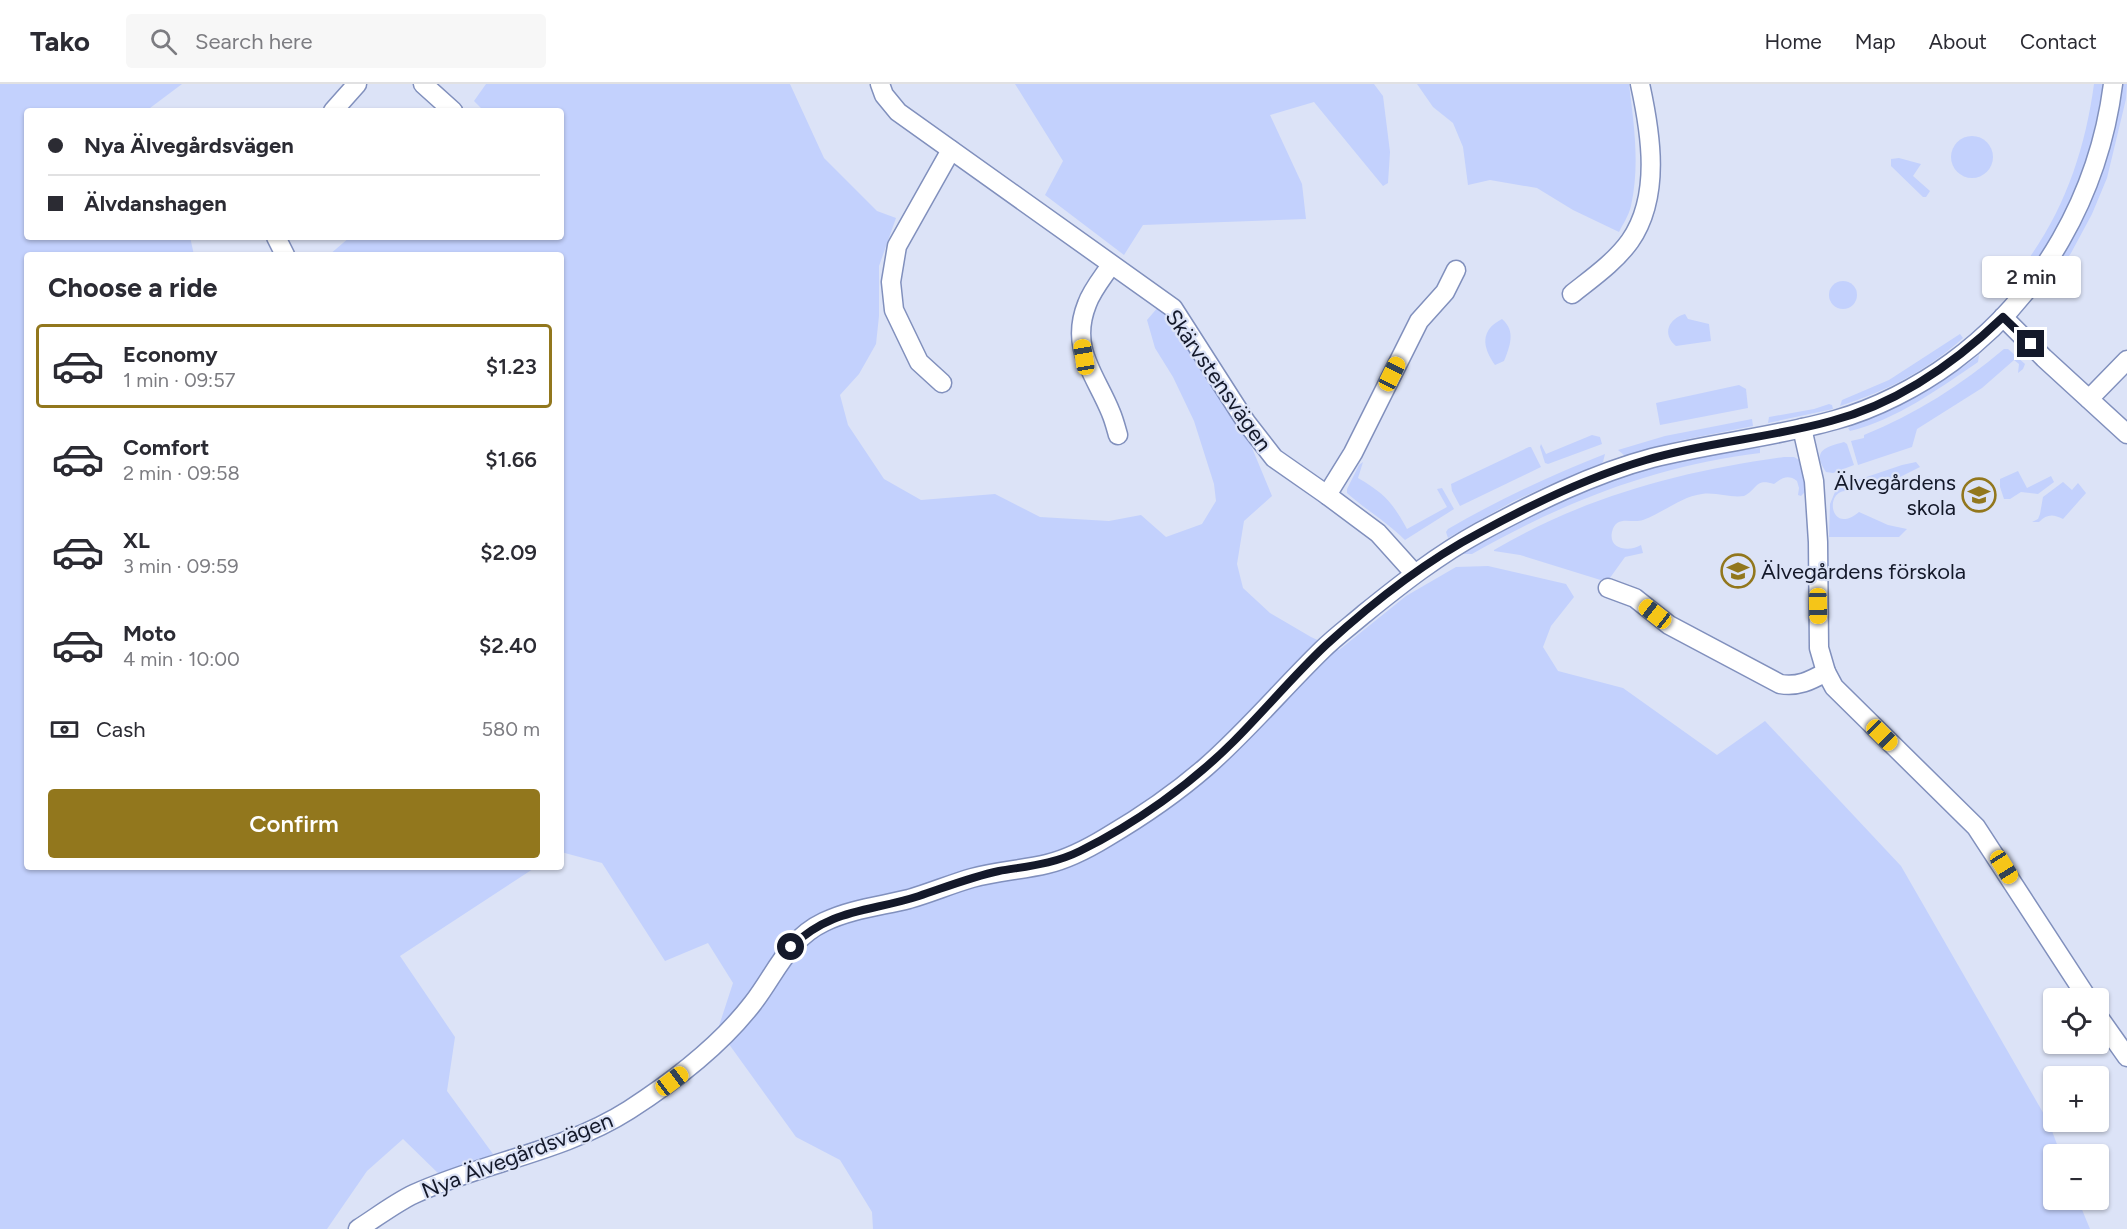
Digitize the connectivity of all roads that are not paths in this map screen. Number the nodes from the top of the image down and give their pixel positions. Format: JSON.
{"nodes":[{"id":1,"x":357,"y":84,"type":"edge"},
{"id":2,"x":423,"y":84,"type":"edge"},
{"id":3,"x":880,"y":84,"type":"edge"},
{"id":4,"x":1640,"y":84,"type":"edge"},
{"id":5,"x":2113,"y":84,"type":"edge"},
{"id":6,"x":336,"y":108,"type":"edge"},
{"id":7,"x":450,"y":108,"type":"edge"},
{"id":8,"x":951,"y":150,"type":"junction"},
{"id":9,"x":1111,"y":265,"type":"junction"},
{"id":10,"x":1456,"y":270,"type":"dead end"},
{"id":11,"x":1572,"y":294,"type":"dead end"},
{"id":12,"x":2003,"y":317,"type":"junction"},
{"id":13,"x":2127,"y":360,"type":"edge"},
{"id":14,"x":942,"y":383,"type":"dead end"},
{"id":15,"x":2089,"y":399,"type":"junction"},
{"id":16,"x":1802,"y":428,"type":"junction"},
{"id":17,"x":2127,"y":434,"type":"edge"},
{"id":18,"x":1118,"y":435,"type":"dead end"},
{"id":19,"x":1328,"y":495,"type":"junction"},
{"id":20,"x":1414,"y":573,"type":"junction"},
{"id":21,"x":1608,"y":588,"type":"dead end"},
{"id":22,"x":1826,"y":672,"type":"junction"},
{"id":23,"x":2081,"y":988,"type":"edge"},
{"id":24,"x":2109,"y":1032,"type":"edge"},
{"id":25,"x":2127,"y":1057,"type":"edge"},
{"id":26,"x":358,"y":1229,"type":"edge"}],
"edges":[{"from":1,"to":6,"type":"street"},
{"from":2,"to":7,"type":"street"},
{"from":3,"to":8,"type":"street","name":"Skärvstensvägen"},
{"from":4,"to":11,"type":"street"},
{"from":5,"to":12,"type":"street","name":"Nya Älvegårdsvägen"},
{"from":8,"to":9,"type":"street","name":"Skärvstensvägen"},
{"from":8,"to":14,"type":"street"},
{"from":9,"to":18,"type":"street"},
{"from":9,"to":19,"type":"street","name":"Skärvstensvägen"},
{"from":10,"to":19,"type":"street"},
{"from":12,"to":15,"type":"street"},
{"from":12,"to":16,"type":"street","name":"Nya Älvegårdsvägen"},
{"from":13,"to":15,"type":"street"},
{"from":15,"to":17,"type":"street"},
{"from":16,"to":20,"type":"street","name":"Nya Älvegårdsvägen"},
{"from":16,"to":22,"type":"street"},
{"from":19,"to":20,"type":"street","name":"Skärvstensvägen"},
{"from":20,"to":26,"type":"street","name":"Nya Älvegårdsvägen"},
{"from":21,"to":22,"type":"street"},
{"from":22,"to":23,"type":"street"},
{"from":24,"to":25,"type":"street"}]}
